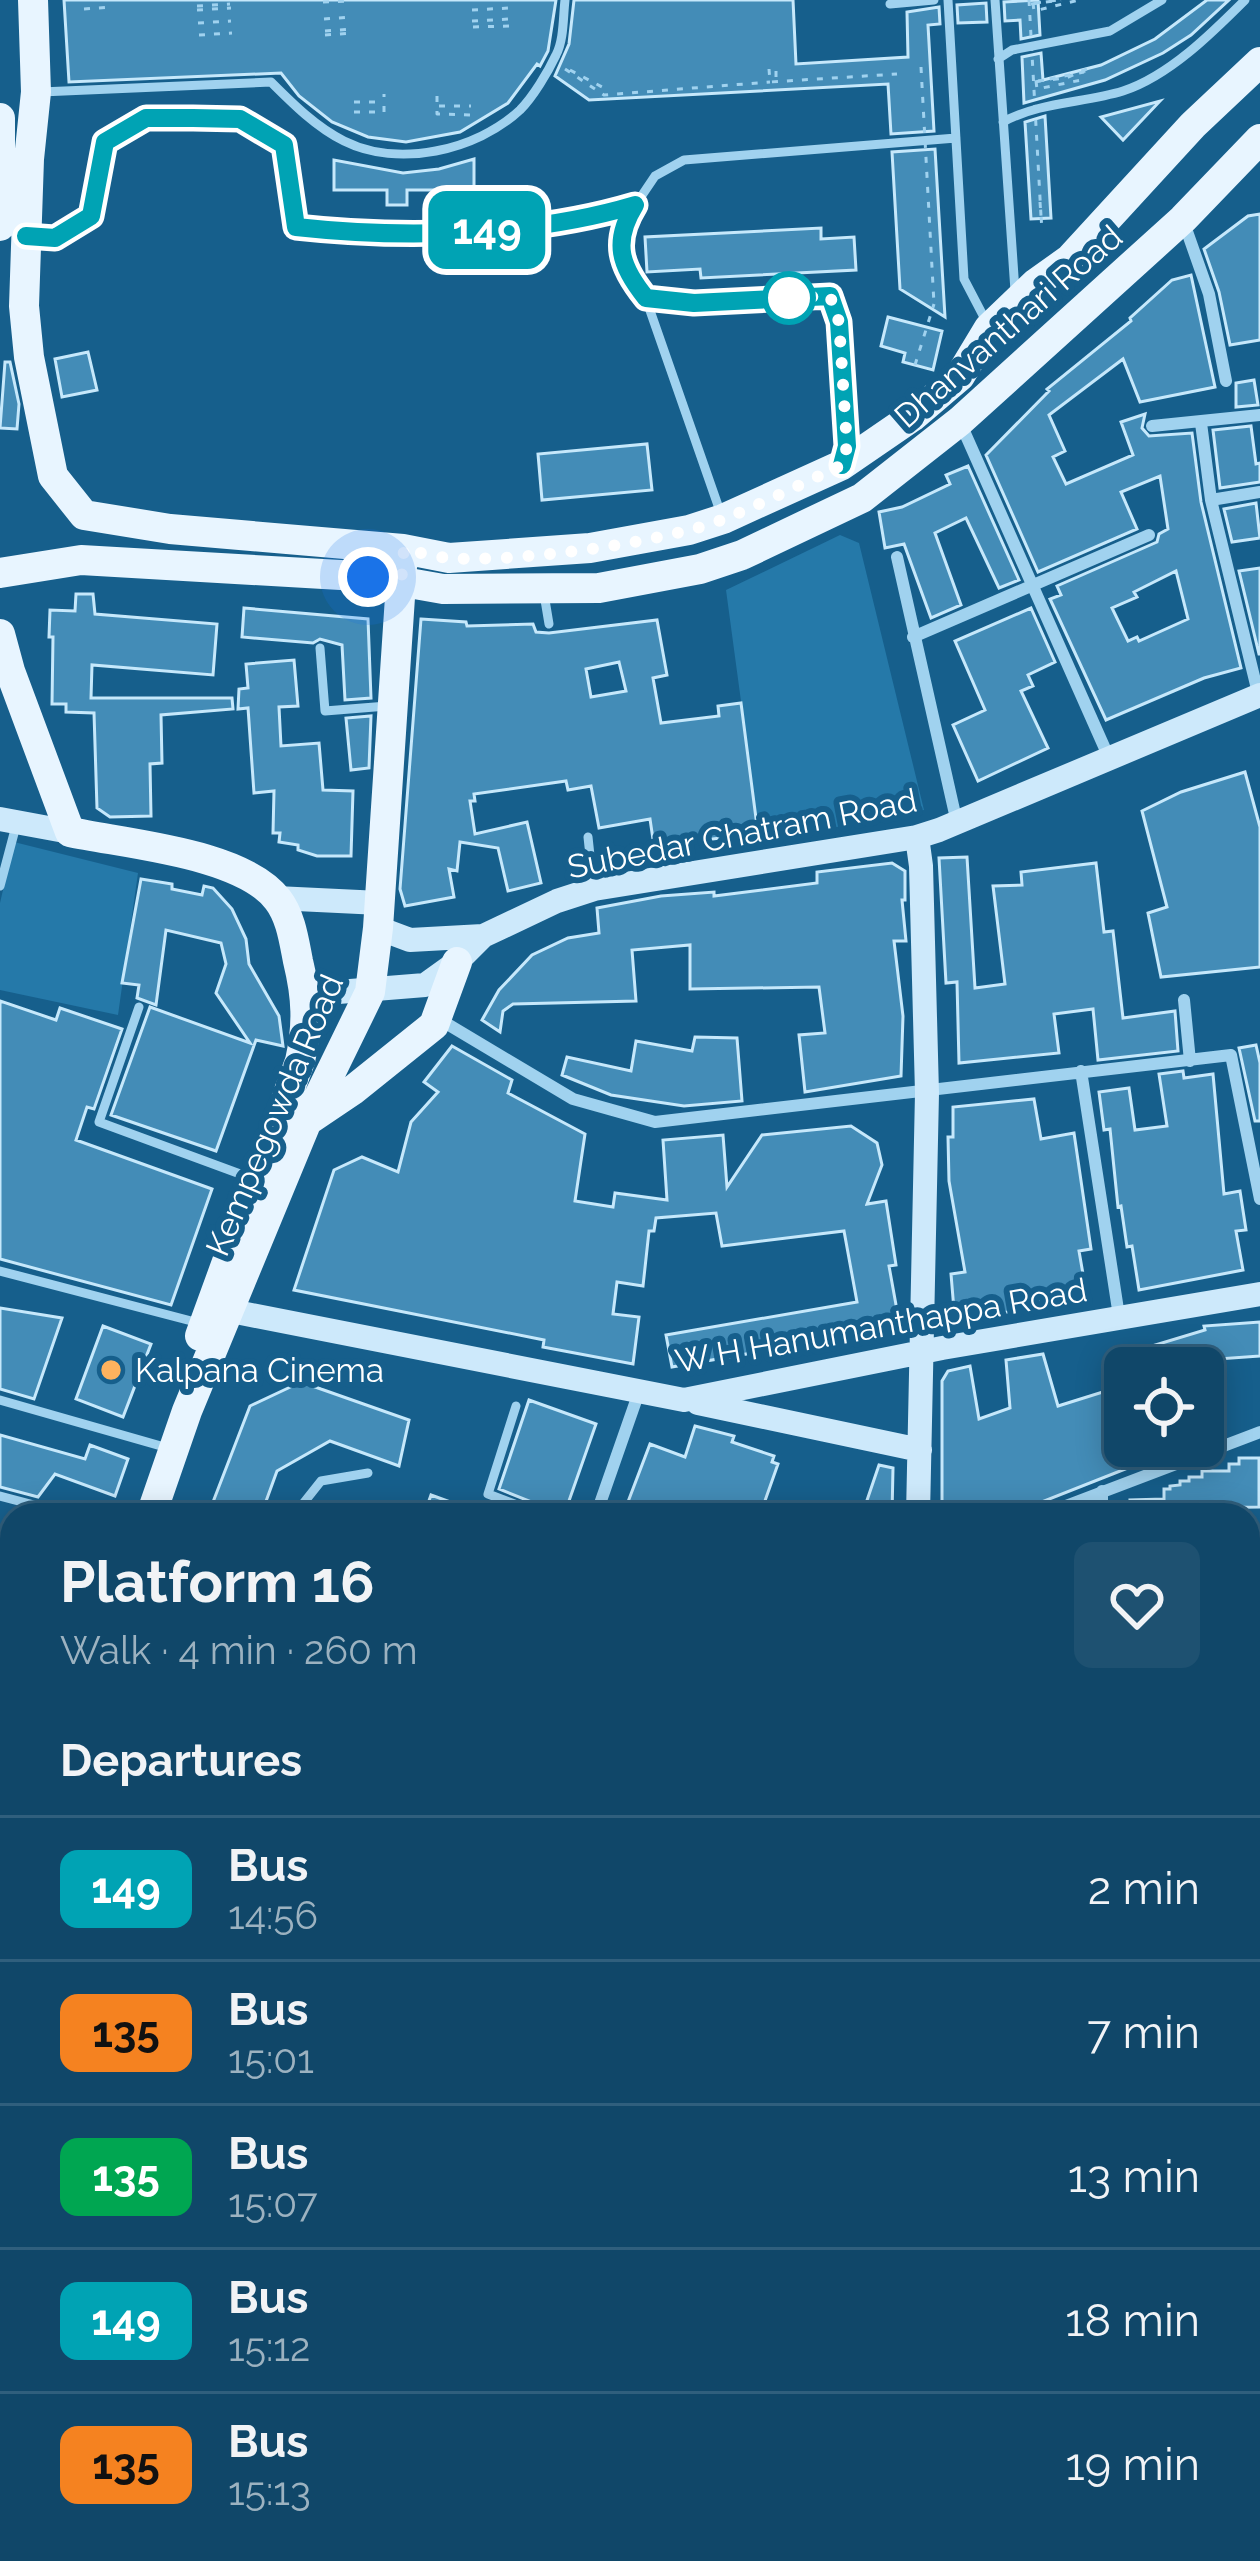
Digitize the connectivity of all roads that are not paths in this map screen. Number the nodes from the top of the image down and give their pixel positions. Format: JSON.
{"nodes":[{"id":1,"x":33,"y":0,"type":"edge"},
{"id":2,"x":566,"y":0,"type":"edge"},
{"id":3,"x":934,"y":0,"type":"edge"},
{"id":4,"x":948,"y":0,"type":"edge"},
{"id":5,"x":995,"y":0,"type":"edge"},
{"id":6,"x":1162,"y":0,"type":"edge"},
{"id":7,"x":1245,"y":0,"type":"edge"},
{"id":8,"x":890,"y":4,"type":"dead end"},
{"id":9,"x":1260,"y":44,"type":"edge"},
{"id":10,"x":998,"y":59,"type":"junction"},
{"id":11,"x":1260,"y":62,"type":"edge"},
{"id":12,"x":36,"y":92,"type":"junction"},
{"id":13,"x":0,"y":118,"type":"edge"},
{"id":14,"x":1003,"y":122,"type":"junction"},
{"id":15,"x":1193,"y":125,"type":"junction"},
{"id":16,"x":956,"y":138,"type":"junction"},
{"id":17,"x":1260,"y":139,"type":"edge"},
{"id":18,"x":635,"y":205,"type":"junction"},
{"id":19,"x":1183,"y":218,"type":"junction"},
{"id":20,"x":13,"y":231,"type":"edge"},
{"id":21,"x":646,"y":298,"type":"junction"},
{"id":22,"x":1004,"y":314,"type":"junction"},
{"id":23,"x":1034,"y":354,"type":"junction"},
{"id":24,"x":1226,"y":380,"type":"dead end"},
{"id":25,"x":1260,"y":416,"type":"edge"},
{"id":26,"x":960,"y":421,"type":"junction"},
{"id":27,"x":1201,"y":422,"type":"junction"},
{"id":28,"x":1152,"y":426,"type":"dead end"},
{"id":29,"x":842,"y":465,"type":"junction"},
{"id":30,"x":1260,"y":492,"type":"edge"},
{"id":31,"x":1211,"y":500,"type":"junction"},
{"id":32,"x":723,"y":519,"type":"junction"},
{"id":33,"x":170,"y":529,"type":"junction"},
{"id":34,"x":1149,"y":535,"type":"dead end"},
{"id":35,"x":404,"y":549,"type":"junction"},
{"id":36,"x":897,"y":556,"type":"dead end"},
{"id":37,"x":165,"y":564,"type":"junction"},
{"id":38,"x":0,"y":574,"type":"edge"},
{"id":39,"x":401,"y":584,"type":"junction"},
{"id":40,"x":1033,"y":586,"type":"junction"},
{"id":41,"x":542,"y":588,"type":"junction"},
{"id":42,"x":549,"y":624,"type":"dead end"},
{"id":43,"x":0,"y":634,"type":"edge"},
{"id":44,"x":914,"y":637,"type":"junction"},
{"id":45,"x":320,"y":648,"type":"dead end"},
{"id":46,"x":5,"y":672,"type":"edge"},
{"id":47,"x":1260,"y":697,"type":"edge"},
{"id":48,"x":393,"y":706,"type":"junction"},
{"id":49,"x":1110,"y":761,"type":"junction"},
{"id":50,"x":8,"y":820,"type":"edge"},
{"id":51,"x":957,"y":824,"type":"junction"},
{"id":52,"x":70,"y":832,"type":"junction"},
{"id":53,"x":588,"y":837,"type":"dead end"},
{"id":54,"x":917,"y":837,"type":"junction"},
{"id":55,"x":0,"y":886,"type":"edge"},
{"id":56,"x":594,"y":889,"type":"junction"},
{"id":57,"x":276,"y":898,"type":"junction"},
{"id":58,"x":379,"y":915,"type":"junction"},
{"id":59,"x":483,"y":936,"type":"junction"},
{"id":60,"x":457,"y":962,"type":"junction"},
{"id":61,"x":370,"y":992,"type":"junction"},
{"id":62,"x":1184,"y":1000,"type":"dead end"},
{"id":63,"x":308,"y":1002,"type":"junction"},
{"id":64,"x":139,"y":1007,"type":"dead end"},
{"id":65,"x":438,"y":1019,"type":"junction"},
{"id":66,"x":1190,"y":1061,"type":"junction"},
{"id":67,"x":1081,"y":1071,"type":"junction"},
{"id":68,"x":927,"y":1093,"type":"junction"},
{"id":69,"x":307,"y":1121,"type":"junction"},
{"id":70,"x":256,"y":1180,"type":"junction"},
{"id":71,"x":1260,"y":1199,"type":"edge"},
{"id":72,"x":0,"y":1271,"type":"edge"},
{"id":73,"x":1260,"y":1294,"type":"edge"},
{"id":74,"x":1119,"y":1316,"type":"junction"},
{"id":75,"x":218,"y":1318,"type":"junction"},
{"id":76,"x":923,"y":1352,"type":"junction"},
{"id":77,"x":639,"y":1391,"type":"junction"},
{"id":78,"x":0,"y":1400,"type":"edge"},
{"id":79,"x":684,"y":1400,"type":"junction"},
{"id":80,"x":516,"y":1406,"type":"dead end"},
{"id":81,"x":1260,"y":1432,"type":"edge"},
{"id":82,"x":173,"y":1449,"type":"junction"},
{"id":83,"x":920,"y":1450,"type":"junction"},
{"id":84,"x":368,"y":1473,"type":"dead end"},
{"id":85,"x":1102,"y":1491,"type":"junction"},
{"id":86,"x":163,"y":1503,"type":"edge"},
{"id":87,"x":304,"y":1503,"type":"edge"},
{"id":88,"x":512,"y":1503,"type":"edge"},
{"id":89,"x":600,"y":1503,"type":"edge"},
{"id":90,"x":918,"y":1503,"type":"edge"},
{"id":91,"x":1072,"y":1503,"type":"edge"},
{"id":92,"x":1102,"y":1503,"type":"edge"}],
"edges":[{"from":1,"to":12,"type":"main road"},
{"from":2,"to":12,"type":"lane"},
{"from":3,"to":8,"type":"lane"},
{"from":4,"to":16,"type":"lane"},
{"from":5,"to":10,"type":"lane"},
{"from":6,"to":10,"type":"lane"},
{"from":7,"to":14,"type":"lane"},
{"from":9,"to":15,"type":"lane"},
{"from":10,"to":14,"type":"lane"},
{"from":11,"to":15,"type":"main road","name":"Dhanvanthari Road"},
{"from":12,"to":20,"type":"main road"},
{"from":13,"to":20,"type":"main road"},
{"from":14,"to":22,"type":"lane"},
{"from":15,"to":22,"type":"main road","name":"Dhanvanthari Road"},
{"from":16,"to":18,"type":"lane"},
{"from":16,"to":22,"type":"lane"},
{"from":17,"to":19,"type":"main road","name":"Dhanvanthari Road"},
{"from":18,"to":20,"type":"lane"},
{"from":18,"to":21,"type":"lane"},
{"from":19,"to":23,"type":"main road","name":"Dhanvanthari Road"},
{"from":19,"to":24,"type":"street"},
{"from":20,"to":33,"type":"main road","name":"Dhanvanthari Road"},
{"from":21,"to":29,"type":"lane"},
{"from":21,"to":32,"type":"lane"},
{"from":22,"to":23,"type":"main road"},
{"from":22,"to":29,"type":"main road","name":"Dhanvanthari Road"},
{"from":23,"to":26,"type":"main road","name":"Dhanvanthari Road"},
{"from":25,"to":27,"type":"street"},
{"from":26,"to":40,"type":"street"},
{"from":26,"to":41,"type":"main road","name":"Dhanvanthari Road"},
{"from":27,"to":28,"type":"street"},
{"from":27,"to":31,"type":"street"},
{"from":29,"to":32,"type":"main road","name":"Dhanvanthari Road"},
{"from":30,"to":31,"type":"street"},
{"from":31,"to":47,"type":"street"},
{"from":32,"to":35,"type":"main road","name":"Dhanvanthari Road"},
{"from":33,"to":35,"type":"main road","name":"Dhanvanthari Road"},
{"from":33,"to":37,"type":"main road"},
{"from":34,"to":40,"type":"street"},
{"from":35,"to":39,"type":"main road","name":"Kempegowda Road"},
{"from":36,"to":44,"type":"street"},
{"from":37,"to":38,"type":"main road","name":"Dhanvanthari Road"},
{"from":37,"to":39,"type":"main road","name":"Dhanvanthari Road"},
{"from":39,"to":41,"type":"main road","name":"Dhanvanthari Road"},
{"from":39,"to":48,"type":"main road","name":"Kempegowda Road"},
{"from":40,"to":44,"type":"street"},
{"from":40,"to":49,"type":"street"},
{"from":41,"to":42,"type":"lane"},
{"from":43,"to":46,"type":"main road"},
{"from":44,"to":51,"type":"street"},
{"from":45,"to":48,"type":"lane"},
{"from":46,"to":52,"type":"main road"},
{"from":47,"to":49,"type":"street","name":"Subedar Chatram Road"},
{"from":48,"to":58,"type":"main road","name":"Kempegowda Road"},
{"from":49,"to":51,"type":"street","name":"Subedar Chatram Road"},
{"from":50,"to":52,"type":"street"},
{"from":50,"to":55,"type":"lane"},
{"from":51,"to":54,"type":"street","name":"Subedar Chatram Road"},
{"from":52,"to":57,"type":"main road"},
{"from":53,"to":56,"type":"lane"},
{"from":54,"to":56,"type":"street","name":"Subedar Chatram Road"},
{"from":54,"to":68,"type":"street"},
{"from":56,"to":59,"type":"street","name":"Subedar Chatram Road"},
{"from":57,"to":58,"type":"street"},
{"from":57,"to":63,"type":"main road"},
{"from":58,"to":59,"type":"street"},
{"from":58,"to":61,"type":"main road","name":"Kempegowda Road"},
{"from":59,"to":60,"type":"street","name":"Subedar Chatram Road"},
{"from":60,"to":61,"type":"street","name":"Subedar Chatram Road"},
{"from":60,"to":65,"type":"main road"},
{"from":61,"to":63,"type":"street","name":"Subedar Chatram Road"},
{"from":61,"to":69,"type":"main road","name":"Kempegowda Road"},
{"from":62,"to":66,"type":"street"},
{"from":63,"to":70,"type":"main road","name":"Kempegowda Road"},
{"from":64,"to":70,"type":"lane"},
{"from":65,"to":68,"type":"street"},
{"from":65,"to":69,"type":"main road"},
{"from":66,"to":67,"type":"street"},
{"from":66,"to":71,"type":"street"},
{"from":67,"to":68,"type":"street"},
{"from":67,"to":74,"type":"street"},
{"from":68,"to":76,"type":"street"},
{"from":69,"to":75,"type":"main road","name":"Kempegowda Road"},
{"from":70,"to":75,"type":"main road","name":"Kempegowda Road"},
{"from":72,"to":75,"type":"lane"},
{"from":73,"to":74,"type":"street","name":"W H Hanumanthappa Road"},
{"from":74,"to":76,"type":"street","name":"W H Hanumanthappa Road"},
{"from":75,"to":77,"type":"street","name":"W H Hanumanthappa Road"},
{"from":75,"to":82,"type":"main road","name":"Kempegowda Road"},
{"from":76,"to":79,"type":"street","name":"W H Hanumanthappa Road"},
{"from":76,"to":83,"type":"street"},
{"from":77,"to":79,"type":"street","name":"W H Hanumanthappa Road"},
{"from":77,"to":89,"type":"street"},
{"from":78,"to":82,"type":"lane"},
{"from":79,"to":83,"type":"street"},
{"from":80,"to":88,"type":"lane"},
{"from":81,"to":85,"type":"street"},
{"from":82,"to":86,"type":"main road","name":"Kempegowda Road"},
{"from":83,"to":90,"type":"street"},
{"from":84,"to":87,"type":"lane"},
{"from":85,"to":91,"type":"street"},
{"from":85,"to":92,"type":"street"}]}
